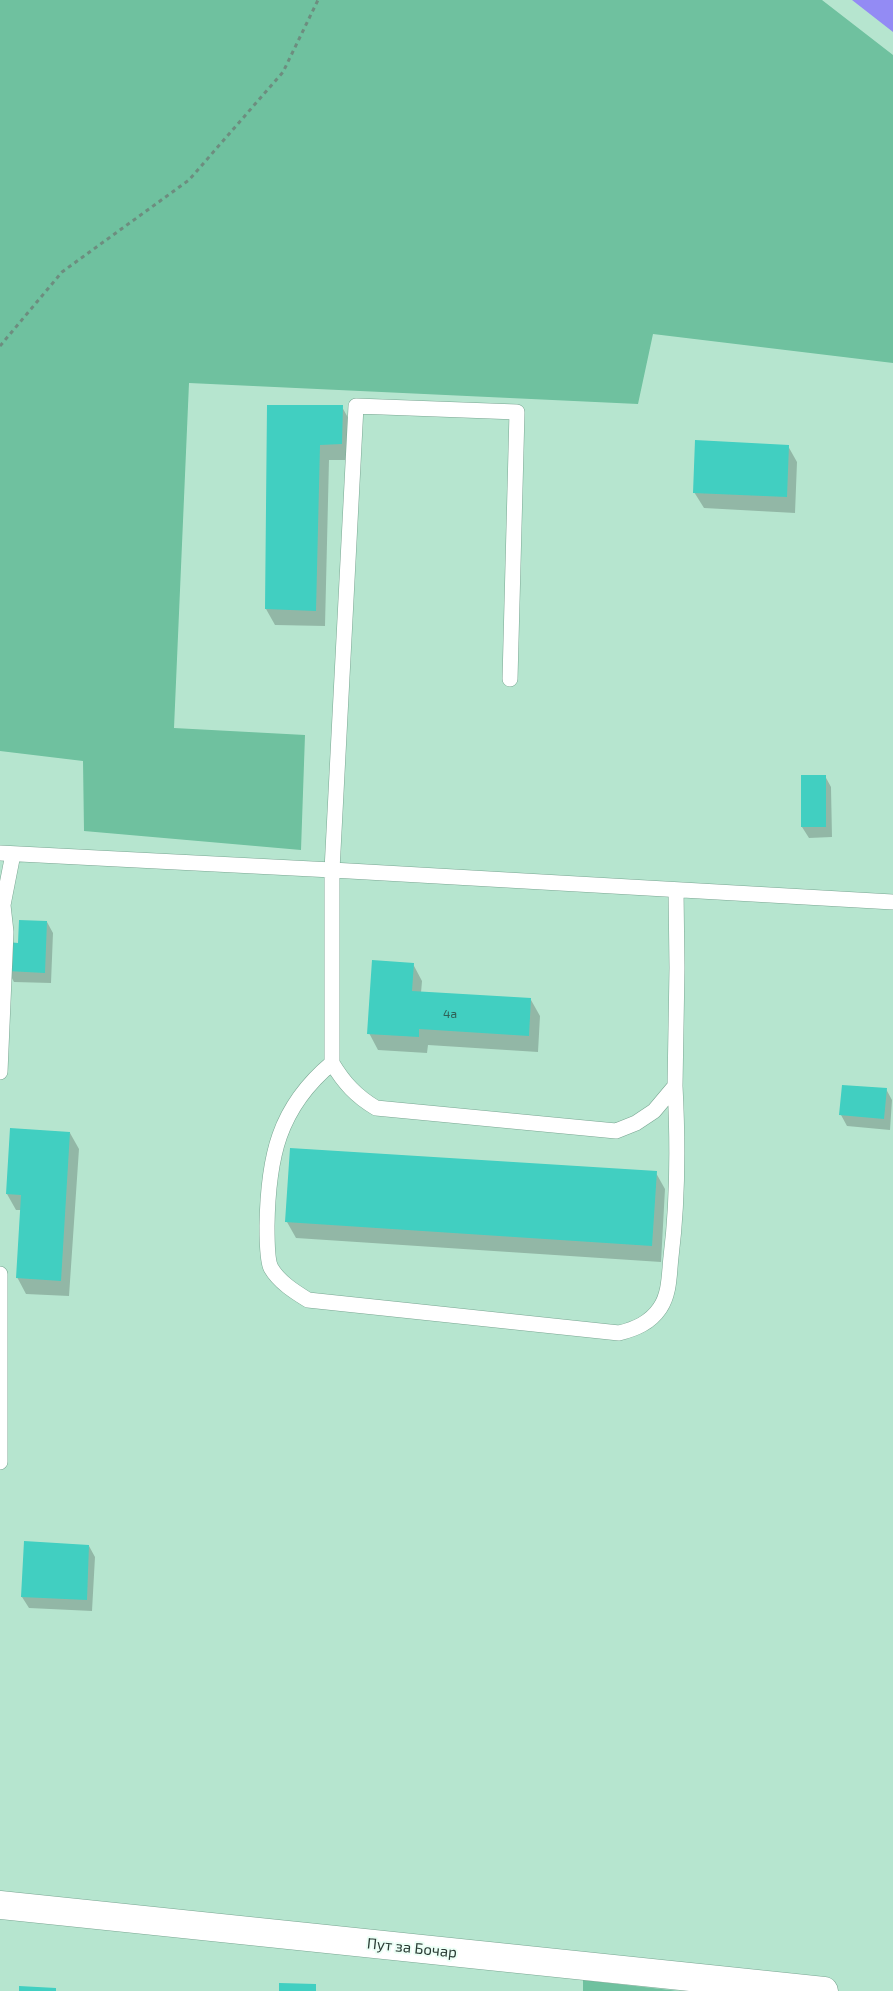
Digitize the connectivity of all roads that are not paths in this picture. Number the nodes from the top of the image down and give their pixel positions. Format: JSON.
{"nodes":[{"id":1,"x":510,"y":679,"type":"dead end"},
{"id":2,"x":6,"y":853,"type":"edge"},
{"id":3,"x":332,"y":870,"type":"junction"},
{"id":4,"x":676,"y":890,"type":"junction"},
{"id":5,"x":893,"y":902,"type":"edge"},
{"id":6,"x":332,"y":1063,"type":"junction"},
{"id":7,"x":0,"y":1072,"type":"edge"},
{"id":8,"x":675,"y":1086,"type":"junction"},
{"id":9,"x":0,"y":1274,"type":"edge"},
{"id":10,"x":0,"y":1462,"type":"edge"},
{"id":11,"x":0,"y":1905,"type":"edge"},
{"id":12,"x":824,"y":1991,"type":"edge"}],
"edges":[{"from":1,"to":3,"type":"lane"},
{"from":2,"to":3,"type":"lane"},
{"from":2,"to":7,"type":"lane"},
{"from":3,"to":4,"type":"lane"},
{"from":3,"to":6,"type":"lane"},
{"from":4,"to":5,"type":"lane"},
{"from":4,"to":8,"type":"lane"},
{"from":6,"to":8,"type":"lane"},
{"from":6,"to":8,"type":"lane"},
{"from":9,"to":10,"type":"lane"},
{"from":11,"to":12,"type":"street","name":"Пут за Бочар"}]}
